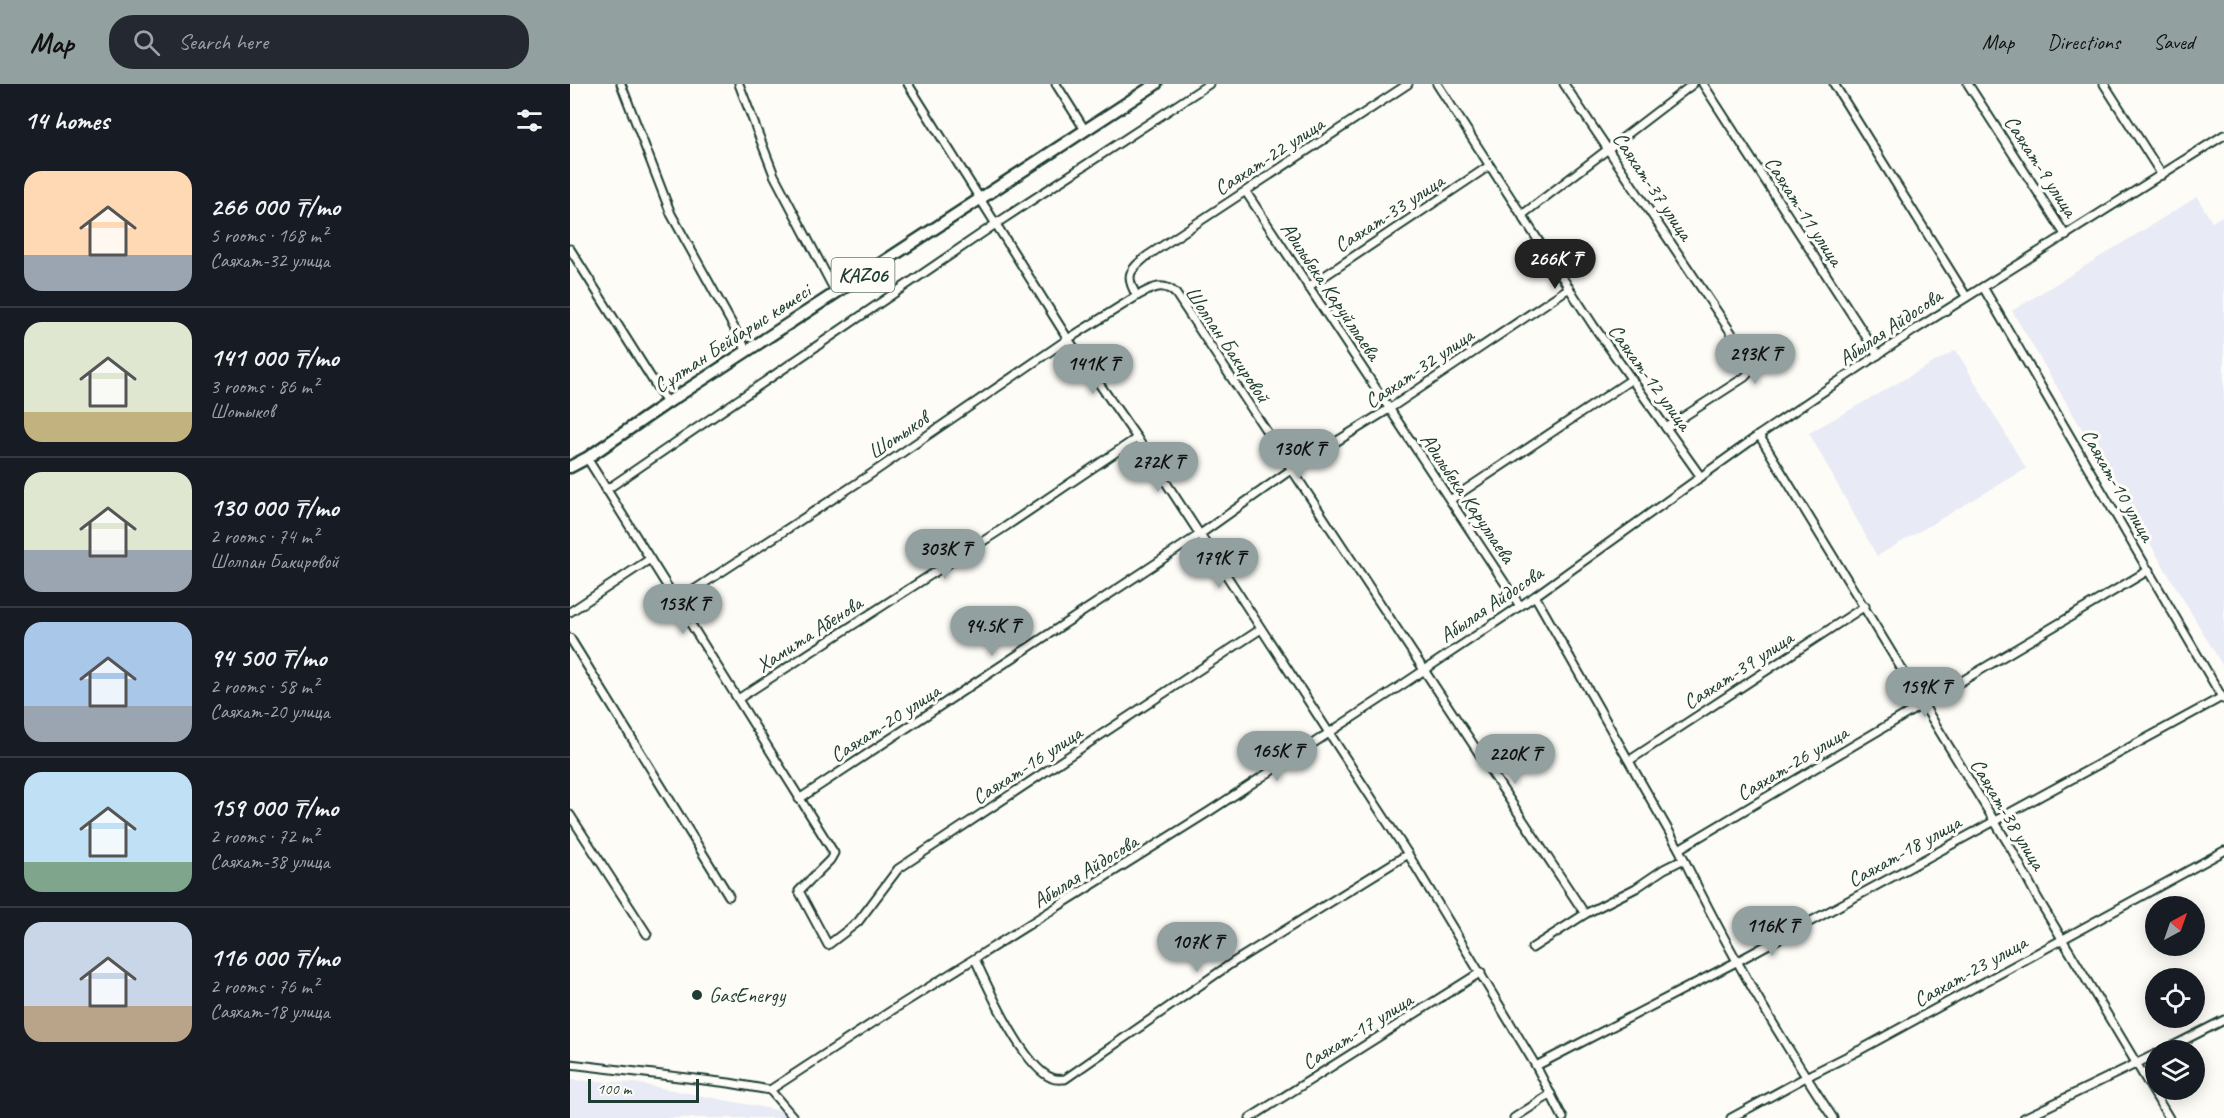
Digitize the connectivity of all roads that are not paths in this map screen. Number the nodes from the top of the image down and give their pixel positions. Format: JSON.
{"nodes":[{"id":1,"x":621,"y":84,"type":"edge"},
{"id":2,"x":739,"y":84,"type":"edge"},
{"id":3,"x":908,"y":84,"type":"edge"},
{"id":4,"x":1056,"y":84,"type":"edge"},
{"id":5,"x":1156,"y":84,"type":"edge"},
{"id":6,"x":1209,"y":84,"type":"edge"},
{"id":7,"x":1408,"y":84,"type":"edge"},
{"id":8,"x":1437,"y":84,"type":"edge"},
{"id":9,"x":1564,"y":84,"type":"edge"},
{"id":10,"x":1693,"y":84,"type":"edge"},
{"id":11,"x":1703,"y":84,"type":"edge"},
{"id":12,"x":1834,"y":84,"type":"edge"},
{"id":13,"x":1968,"y":84,"type":"edge"},
{"id":14,"x":2104,"y":84,"type":"edge"},
{"id":15,"x":1085,"y":130,"type":"junction"},
{"id":16,"x":2224,"y":135,"type":"edge"},
{"id":17,"x":1608,"y":149,"type":"junction"},
{"id":18,"x":1490,"y":166,"type":"junction"},
{"id":19,"x":2162,"y":175,"type":"junction"},
{"id":20,"x":1246,"y":192,"type":"junction"},
{"id":21,"x":982,"y":198,"type":"junction"},
{"id":22,"x":1521,"y":215,"type":"junction"},
{"id":23,"x":997,"y":223,"type":"junction"},
{"id":24,"x":2066,"y":236,"type":"junction"},
{"id":25,"x":570,"y":249,"type":"edge"},
{"id":26,"x":573,"y":262,"type":"edge"},
{"id":27,"x":1308,"y":287,"type":"junction"},
{"id":28,"x":1983,"y":287,"type":"junction"},
{"id":29,"x":1569,"y":288,"type":"junction"},
{"id":30,"x":836,"y":293,"type":"junction"},
{"id":31,"x":1137,"y":296,"type":"junction"},
{"id":32,"x":1966,"y":296,"type":"junction"},
{"id":33,"x":1068,"y":339,"type":"junction"},
{"id":34,"x":747,"y":351,"type":"junction"},
{"id":35,"x":1878,"y":355,"type":"junction"},
{"id":36,"x":1632,"y":379,"type":"junction"},
{"id":37,"x":667,"y":403,"type":"junction"},
{"id":38,"x":1389,"y":409,"type":"junction"},
{"id":39,"x":1666,"y":428,"type":"junction"},
{"id":40,"x":1759,"y":435,"type":"junction"},
{"id":41,"x":1137,"y":438,"type":"junction"},
{"id":42,"x":587,"y":458,"type":"junction"},
{"id":43,"x":570,"y":466,"type":"edge"},
{"id":44,"x":1292,"y":470,"type":"junction"},
{"id":45,"x":1701,"y":477,"type":"junction"},
{"id":46,"x":606,"y":490,"type":"junction"},
{"id":47,"x":1450,"y":500,"type":"junction"},
{"id":48,"x":1199,"y":535,"type":"junction"},
{"id":49,"x":650,"y":559,"type":"junction"},
{"id":50,"x":2149,"y":570,"type":"junction"},
{"id":51,"x":1535,"y":596,"type":"junction"},
{"id":52,"x":677,"y":601,"type":"junction"},
{"id":53,"x":1520,"y":606,"type":"junction"},
{"id":54,"x":1865,"y":606,"type":"junction"},
{"id":55,"x":570,"y":612,"type":"edge"},
{"id":56,"x":1261,"y":629,"type":"junction"},
{"id":57,"x":570,"y":638,"type":"edge"},
{"id":58,"x":1424,"y":669,"type":"junction"},
{"id":59,"x":738,"y":699,"type":"junction"},
{"id":60,"x":2223,"y":699,"type":"edge"},
{"id":61,"x":1924,"y":704,"type":"junction"},
{"id":62,"x":1328,"y":734,"type":"junction"},
{"id":63,"x":1630,"y":760,"type":"junction"},
{"id":64,"x":799,"y":799,"type":"junction"},
{"id":65,"x":570,"y":815,"type":"edge"},
{"id":66,"x":1993,"y":822,"type":"junction"},
{"id":67,"x":1679,"y":849,"type":"junction"},
{"id":68,"x":2224,"y":851,"type":"edge"},
{"id":69,"x":1408,"y":854,"type":"junction"},
{"id":70,"x":1684,"y":860,"type":"junction"},
{"id":71,"x":729,"y":896,"type":"dead end"},
{"id":72,"x":1585,"y":914,"type":"junction"},
{"id":73,"x":647,"y":934,"type":"dead end"},
{"id":74,"x":2063,"y":938,"type":"junction"},
{"id":75,"x":1532,"y":948,"type":"dead end"},
{"id":76,"x":975,"y":959,"type":"junction"},
{"id":77,"x":1738,"y":961,"type":"junction"},
{"id":78,"x":1481,"y":972,"type":"junction"},
{"id":79,"x":2224,"y":1020,"type":"edge"},
{"id":80,"x":2185,"y":1040,"type":"edge"},
{"id":81,"x":2145,"y":1058,"type":"edge"},
{"id":82,"x":2136,"y":1062,"type":"junction"},
{"id":83,"x":570,"y":1064,"type":"edge"},
{"id":84,"x":1536,"y":1066,"type":"junction"},
{"id":85,"x":1806,"y":1077,"type":"junction"},
{"id":86,"x":770,"y":1090,"type":"junction"},
{"id":87,"x":1551,"y":1094,"type":"junction"},
{"id":88,"x":794,"y":1118,"type":"edge"},
{"id":89,"x":1250,"y":1118,"type":"edge"},
{"id":90,"x":1514,"y":1118,"type":"edge"},
{"id":91,"x":1563,"y":1118,"type":"edge"},
{"id":92,"x":1731,"y":1118,"type":"edge"},
{"id":93,"x":1833,"y":1118,"type":"edge"},
{"id":94,"x":2024,"y":1118,"type":"edge"},
{"id":95,"x":2169,"y":1118,"type":"edge"}],
"edges":[{"from":1,"to":34,"type":"street"},
{"from":2,"to":30,"type":"street"},
{"from":3,"to":21,"type":"street"},
{"from":4,"to":15,"type":"street"},
{"from":5,"to":15,"type":"main road","name":"Сұлтан Бейбарыс көшесі","number":"KAZ06"},
{"from":6,"to":23,"type":"street"},
{"from":7,"to":20,"type":"street","name":"Саяхат-22 улица"},
{"from":8,"to":18,"type":"street","name":"Саяхат-12 улица"},
{"from":9,"to":17,"type":"street","name":"Саяхат-37 улица"},
{"from":10,"to":17,"type":"street"},
{"from":11,"to":35,"type":"street","name":"Саяхат-11 улица"},
{"from":12,"to":32,"type":"street"},
{"from":13,"to":24,"type":"street","name":"Саяхат-9 улица"},
{"from":14,"to":19,"type":"street"},
{"from":15,"to":21,"type":"main road","name":"Сұлтан Бейбарыс көшесі","number":"KAZ06"},
{"from":16,"to":19,"type":"street","name":"Абылая Айдосова"},
{"from":17,"to":22,"type":"street"},
{"from":17,"to":39,"type":"street","name":"Саяхат-37 улица"},
{"from":18,"to":22,"type":"street","name":"Саяхат-12 улица"},
{"from":18,"to":27,"type":"street","name":"Саяхат-33 улица"},
{"from":19,"to":24,"type":"street","name":"Абылая Айдосова"},
{"from":20,"to":27,"type":"street","name":"Адильбека Каруйллаева"},
{"from":20,"to":31,"type":"street","name":"Саяхат-22 улица"},
{"from":21,"to":23,"type":"street"},
{"from":21,"to":30,"type":"main road","name":"Сұлтан Бейбарыс көшесі","number":"KAZ06"},
{"from":22,"to":29,"type":"street","name":"Саяхат-12 улица"},
{"from":23,"to":33,"type":"street"},
{"from":23,"to":46,"type":"street"},
{"from":24,"to":28,"type":"street","name":"Абылая Айдосова"},
{"from":25,"to":26,"type":"street"},
{"from":26,"to":37,"type":"street"},
{"from":27,"to":38,"type":"street","name":"Адильбека Каруйллаева"},
{"from":28,"to":32,"type":"street","name":"Абылая Айдосова"},
{"from":28,"to":50,"type":"street","name":"Саяхат-10 улица"},
{"from":29,"to":36,"type":"street","name":"Саяхат-12 улица"},
{"from":29,"to":38,"type":"street","name":"Саяхат-32 улица"},
{"from":30,"to":34,"type":"main road","name":"Сұлтан Бейбарыс көшесі","number":"KAZ06"},
{"from":31,"to":33,"type":"street","name":"Шотыков"},
{"from":31,"to":44,"type":"street","name":"Шолпан Бакировой"},
{"from":32,"to":35,"type":"street","name":"Абылая Айдосова"},
{"from":33,"to":41,"type":"street"},
{"from":33,"to":52,"type":"street","name":"Шотыков"},
{"from":34,"to":37,"type":"main road","name":"Сұлтан Бейбарыс көшесі","number":"KAZ06"},
{"from":35,"to":40,"type":"street","name":"Абылая Айдосова"},
{"from":36,"to":39,"type":"street","name":"Саяхат-12 улица"},
{"from":36,"to":47,"type":"street"},
{"from":37,"to":42,"type":"main road","name":"Сұлтан Бейбарыс көшесі","number":"KAZ06"},
{"from":38,"to":44,"type":"street","name":"Саяхат-32 улица"},
{"from":38,"to":47,"type":"street","name":"Адильбека Каруллаева"},
{"from":39,"to":45,"type":"street","name":"Саяхат-12 улица"},
{"from":40,"to":45,"type":"street","name":"Абылая Айдосова"},
{"from":40,"to":54,"type":"street","name":"Саяхат-38 улица"},
{"from":41,"to":48,"type":"street"},
{"from":41,"to":59,"type":"street","name":"Хамита Абенова"},
{"from":42,"to":43,"type":"main road","name":"Сұлтан Бейбарыс көшесі","number":"KAZ06"},
{"from":42,"to":46,"type":"street"},
{"from":44,"to":48,"type":"street","name":"Саяхат-32 улица"},
{"from":44,"to":58,"type":"street","name":"Шолпан Бакировой"},
{"from":45,"to":51,"type":"street","name":"Абылая Айдосова"},
{"from":46,"to":49,"type":"street"},
{"from":47,"to":53,"type":"street","name":"Адильбека Каруллаева"},
{"from":48,"to":56,"type":"street"},
{"from":48,"to":64,"type":"street","name":"Саяхат-20 улица"},
{"from":49,"to":52,"type":"street"},
{"from":49,"to":55,"type":"street"},
{"from":50,"to":60,"type":"street","name":"Саяхат-10 улица"},
{"from":50,"to":61,"type":"street","name":"Саяхат-26 улица"},
{"from":51,"to":53,"type":"street","name":"Абылая Айдосова"},
{"from":51,"to":63,"type":"street"},
{"from":52,"to":59,"type":"street"},
{"from":53,"to":58,"type":"street","name":"Абылая Айдосова"},
{"from":54,"to":61,"type":"street","name":"Саяхат-38 улица"},
{"from":54,"to":63,"type":"street","name":"Саяхат-39 улица"},
{"from":56,"to":62,"type":"street"},
{"from":56,"to":64,"type":"street","name":"Саяхат-16 улица"},
{"from":57,"to":71,"type":"street"},
{"from":58,"to":62,"type":"street","name":"Абылая Айдосова"},
{"from":58,"to":72,"type":"street","name":"Шолпан Бакировой"},
{"from":59,"to":64,"type":"street"},
{"from":60,"to":66,"type":"street","name":"Саяхат-18 улица"},
{"from":61,"to":66,"type":"street","name":"Саяхат-38 улица"},
{"from":61,"to":67,"type":"street","name":"Саяхат-26 улица"},
{"from":62,"to":69,"type":"street"},
{"from":62,"to":76,"type":"street","name":"Абылая Айдосова"},
{"from":63,"to":67,"type":"street"},
{"from":65,"to":73,"type":"street"},
{"from":66,"to":74,"type":"street","name":"Саяхат-38 улица"},
{"from":66,"to":77,"type":"street","name":"Саяхат-18 улица"},
{"from":67,"to":70,"type":"street"},
{"from":68,"to":74,"type":"street","name":"Саяхат-23 улица"},
{"from":69,"to":76,"type":"street"},
{"from":69,"to":78,"type":"street"},
{"from":70,"to":72,"type":"street"},
{"from":70,"to":77,"type":"street"},
{"from":72,"to":75,"type":"street"},
{"from":74,"to":82,"type":"street","name":"Саяхат-38 улица"},
{"from":74,"to":85,"type":"street","name":"Саяхат-23 улица"},
{"from":76,"to":86,"type":"street","name":"Абылая Айдосова"},
{"from":77,"to":84,"type":"street","name":"Саяхат-18 улица"},
{"from":77,"to":85,"type":"street"},
{"from":78,"to":84,"type":"street"},
{"from":78,"to":89,"type":"street","name":"Саяхат-17 улица"},
{"from":79,"to":80,"type":"street"},
{"from":81,"to":82,"type":"street"},
{"from":82,"to":94,"type":"street"},
{"from":82,"to":95,"type":"street","name":"Саяхат-38 улица"},
{"from":83,"to":86,"type":"street"},
{"from":84,"to":87,"type":"street"},
{"from":85,"to":92,"type":"street","name":"Саяхат-23 улица"},
{"from":85,"to":93,"type":"street"},
{"from":86,"to":88,"type":"street"},
{"from":87,"to":90,"type":"street"},
{"from":87,"to":91,"type":"street"}]}
